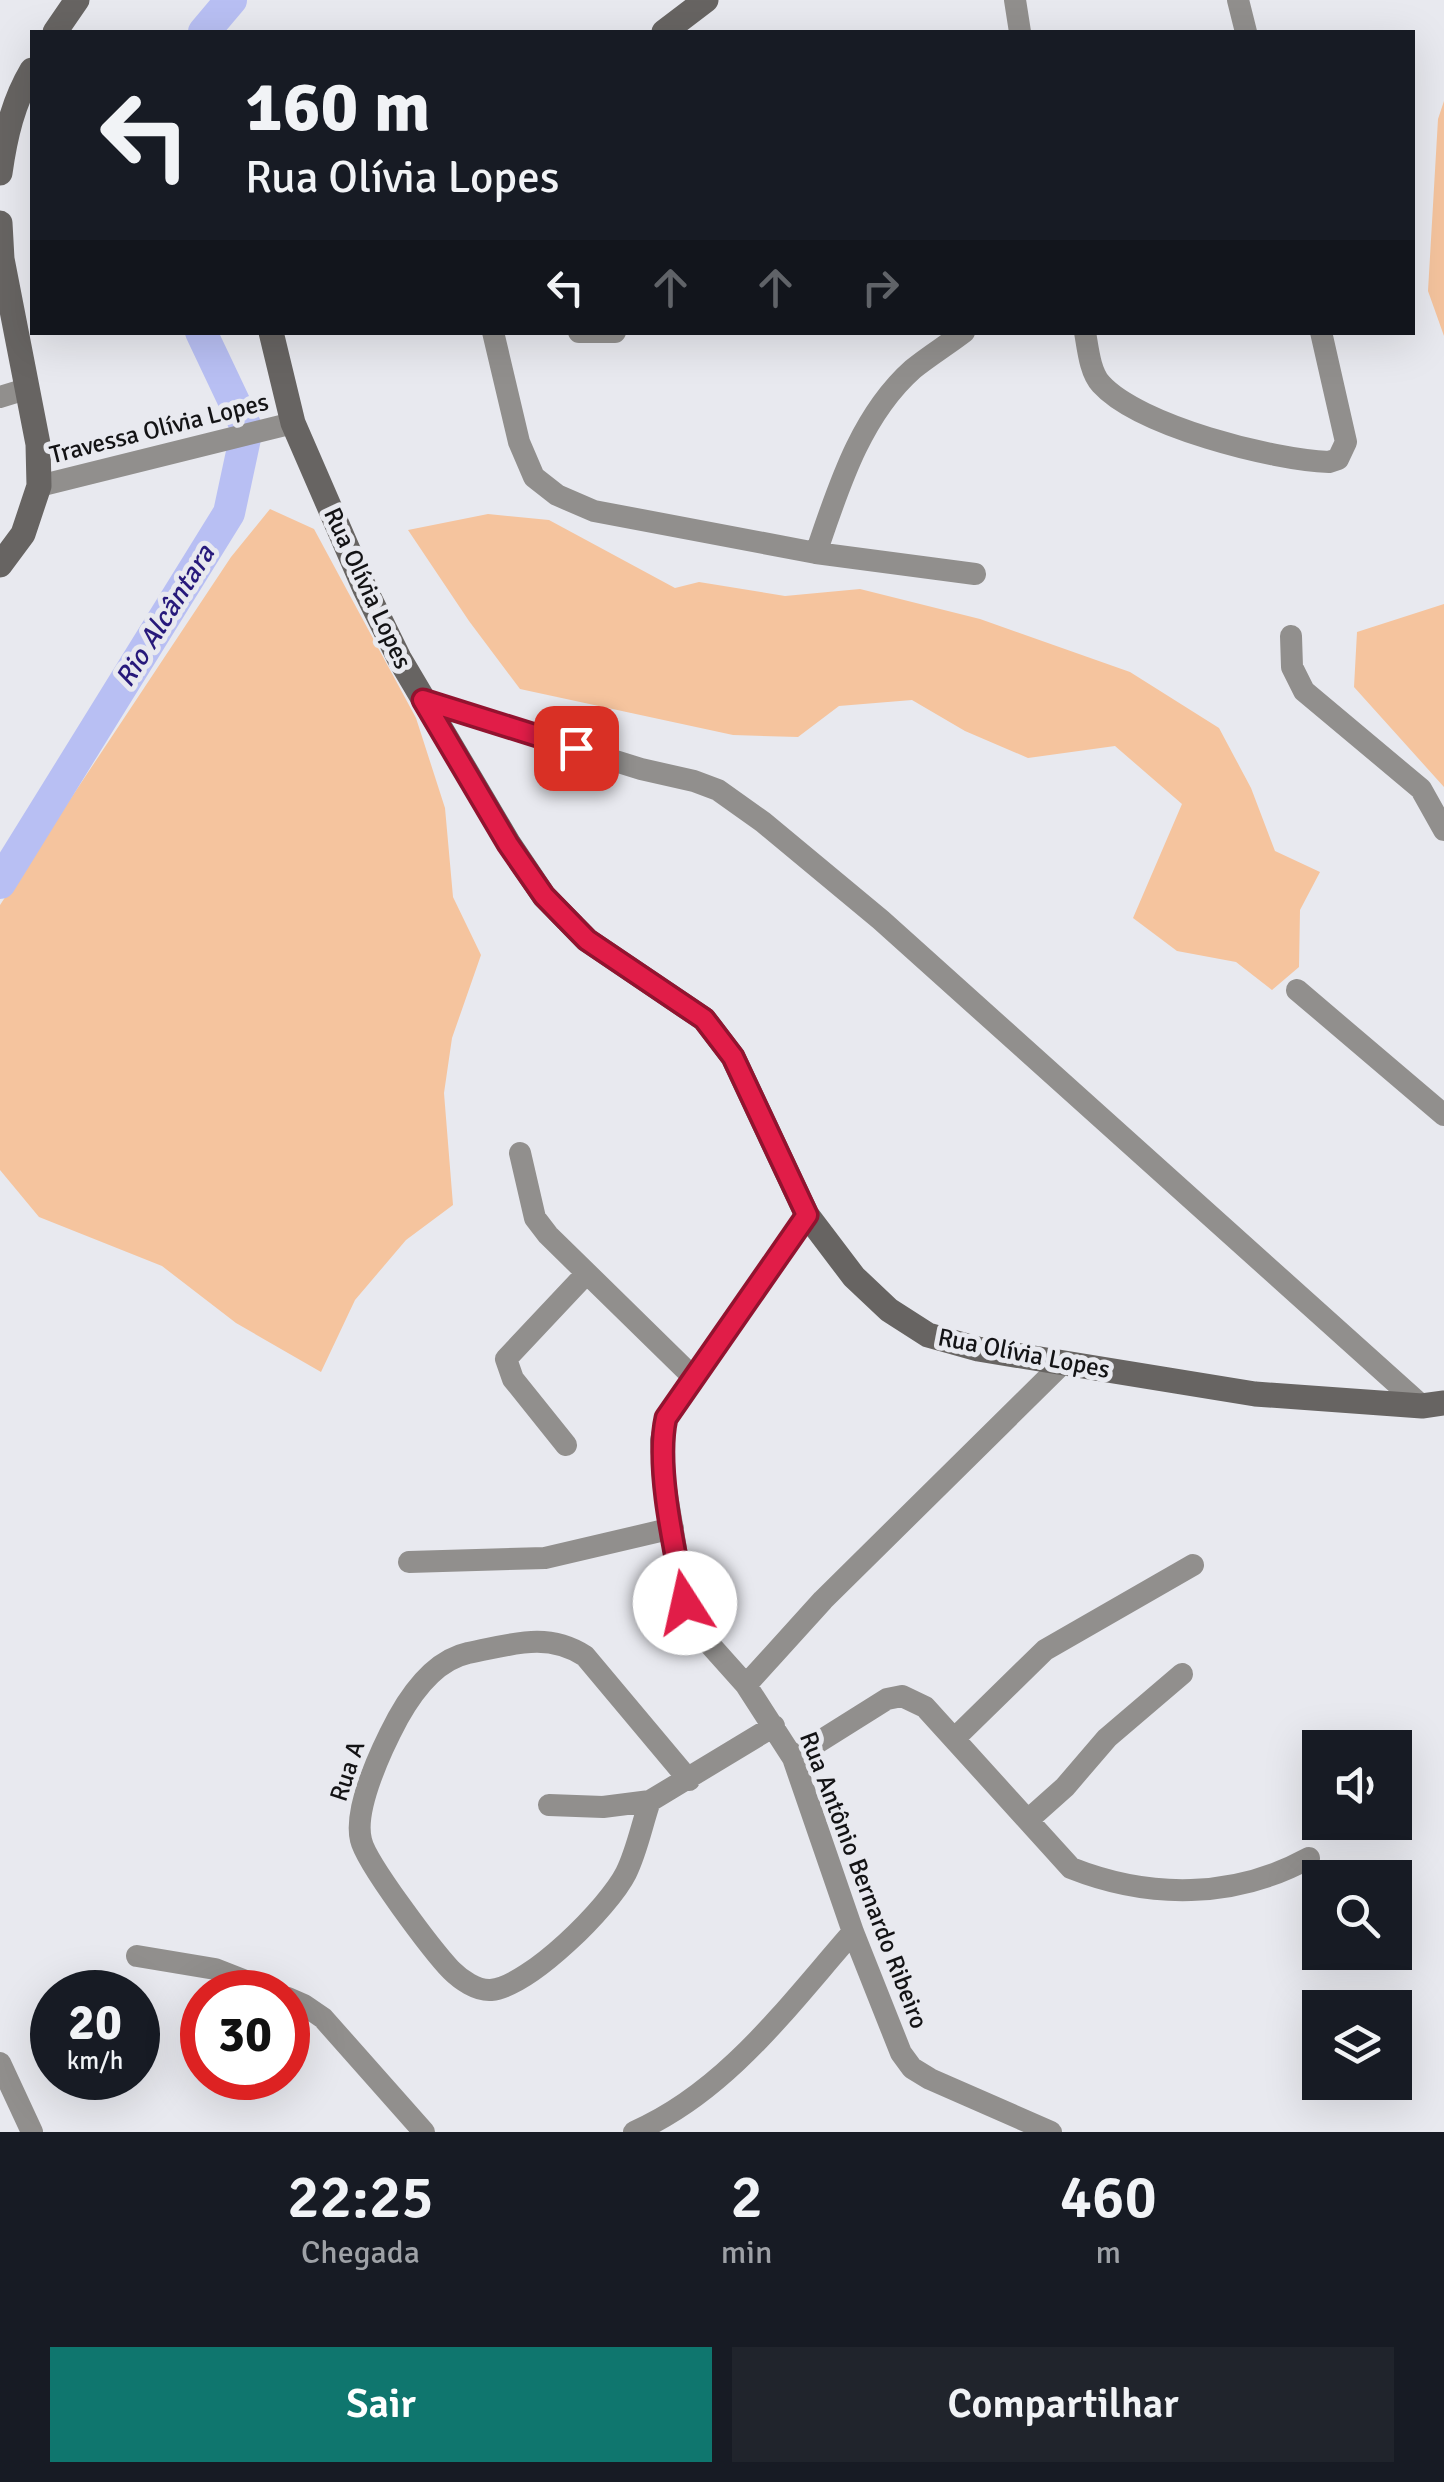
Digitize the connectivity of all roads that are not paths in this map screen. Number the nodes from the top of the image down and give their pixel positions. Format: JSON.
{"nodes":[{"id":1,"x":76,"y":0,"type":"edge"},
{"id":2,"x":706,"y":0,"type":"edge"},
{"id":3,"x":1014,"y":0,"type":"edge"},
{"id":4,"x":1238,"y":0,"type":"edge"},
{"id":5,"x":56,"y":30,"type":"edge"},
{"id":6,"x":667,"y":30,"type":"edge"},
{"id":7,"x":1020,"y":30,"type":"edge"},
{"id":8,"x":1246,"y":30,"type":"edge"},
{"id":9,"x":30,"y":73,"type":"edge"},
{"id":10,"x":0,"y":174,"type":"edge"},
{"id":11,"x":0,"y":223,"type":"edge"},
{"id":12,"x":8,"y":333,"type":"edge"},
{"id":13,"x":271,"y":335,"type":"edge"},
{"id":14,"x":494,"y":335,"type":"edge"},
{"id":15,"x":960,"y":335,"type":"edge"},
{"id":16,"x":1086,"y":335,"type":"edge"},
{"id":17,"x":1322,"y":335,"type":"edge"},
{"id":18,"x":26,"y":389,"type":"junction"},
{"id":19,"x":0,"y":396,"type":"edge"},
{"id":20,"x":281,"y":425,"type":"junction"},
{"id":21,"x":39,"y":486,"type":"junction"},
{"id":22,"x":816,"y":554,"type":"junction"},
{"id":23,"x":0,"y":565,"type":"edge"},
{"id":24,"x":975,"y":574,"type":"dead end"},
{"id":25,"x":1291,"y":636,"type":"dead end"},
{"id":26,"x":423,"y":700,"type":"junction"},
{"id":27,"x":1444,"y":830,"type":"edge"},
{"id":28,"x":1297,"y":990,"type":"dead end"},
{"id":29,"x":1444,"y":1116,"type":"edge"},
{"id":30,"x":520,"y":1153,"type":"dead end"},
{"id":31,"x":807,"y":1215,"type":"junction"},
{"id":32,"x":585,"y":1275,"type":"junction"},
{"id":33,"x":1063,"y":1363,"type":"junction"},
{"id":34,"x":694,"y":1378,"type":"junction"},
{"id":35,"x":1433,"y":1404,"type":"edge"},
{"id":36,"x":566,"y":1445,"type":"dead end"},
{"id":37,"x":673,"y":1528,"type":"junction"},
{"id":38,"x":409,"y":1562,"type":"dead end"},
{"id":39,"x":1192,"y":1564,"type":"dead end"},
{"id":40,"x":1182,"y":1674,"type":"dead end"},
{"id":41,"x":746,"y":1685,"type":"junction"},
{"id":42,"x":774,"y":1726,"type":"junction"},
{"id":43,"x":954,"y":1739,"type":"junction"},
{"id":44,"x":793,"y":1758,"type":"junction"},
{"id":45,"x":689,"y":1780,"type":"junction"},
{"id":46,"x":650,"y":1800,"type":"junction"},
{"id":47,"x":549,"y":1805,"type":"dead end"},
{"id":48,"x":1028,"y":1820,"type":"junction"},
{"id":49,"x":1309,"y":1858,"type":"dead end"},
{"id":50,"x":853,"y":1932,"type":"junction"},
{"id":51,"x":137,"y":1956,"type":"dead end"},
{"id":52,"x":219,"y":1970,"type":"edge"},
{"id":53,"x":310,"y":2013,"type":"edge"},
{"id":54,"x":0,"y":2064,"type":"edge"},
{"id":55,"x":32,"y":2132,"type":"edge"},
{"id":56,"x":424,"y":2132,"type":"edge"},
{"id":57,"x":634,"y":2132,"type":"edge"},
{"id":58,"x":1051,"y":2132,"type":"edge"}],
"edges":[{"from":1,"to":5,"type":"street"},
{"from":2,"to":6,"type":"street"},
{"from":3,"to":7,"type":"street"},
{"from":4,"to":8,"type":"street"},
{"from":9,"to":10,"type":"street"},
{"from":11,"to":12,"type":"street"},
{"from":12,"to":18,"type":"street"},
{"from":13,"to":20,"type":"street","name":"Rua Olívia Lopes"},
{"from":14,"to":22,"type":"street"},
{"from":15,"to":22,"type":"street"},
{"from":16,"to":17,"type":"street"},
{"from":18,"to":19,"type":"street"},
{"from":18,"to":21,"type":"street"},
{"from":20,"to":21,"type":"street","name":"Travessa Olívia Lopes"},
{"from":20,"to":26,"type":"street","name":"Rua Olívia Lopes"},
{"from":21,"to":23,"type":"street"},
{"from":22,"to":24,"type":"street"},
{"from":25,"to":27,"type":"street"},
{"from":26,"to":31,"type":"street","name":"Rua Olívia Lopes"},
{"from":26,"to":35,"type":"street"},
{"from":28,"to":29,"type":"street"},
{"from":30,"to":32,"type":"street"},
{"from":31,"to":33,"type":"street","name":"Rua Olívia Lopes"},
{"from":31,"to":34,"type":"street","name":"Rua Antônio Bernardo Ribeiro"},
{"from":32,"to":34,"type":"street"},
{"from":32,"to":36,"type":"street"},
{"from":33,"to":35,"type":"street","name":"Rua Olívia Lopes"},
{"from":33,"to":41,"type":"street"},
{"from":34,"to":37,"type":"street","name":"Rua Antônio Bernardo Ribeiro"},
{"from":37,"to":38,"type":"street"},
{"from":37,"to":41,"type":"street","name":"Rua Antônio Bernardo Ribeiro"},
{"from":39,"to":43,"type":"street"},
{"from":40,"to":48,"type":"street"},
{"from":41,"to":42,"type":"street","name":"Rua Antônio Bernardo Ribeiro"},
{"from":42,"to":44,"type":"street","name":"Rua Antônio Bernardo Ribeiro"},
{"from":42,"to":45,"type":"street"},
{"from":43,"to":44,"type":"street"},
{"from":43,"to":48,"type":"street"},
{"from":44,"to":50,"type":"street","name":"Rua Antônio Bernardo Ribeiro"},
{"from":45,"to":46,"type":"street"},
{"from":45,"to":46,"type":"street","name":"Rua A"},
{"from":46,"to":47,"type":"street"},
{"from":48,"to":49,"type":"street"},
{"from":50,"to":57,"type":"street"},
{"from":50,"to":58,"type":"street","name":"Rua Antônio Bernardo Ribeiro"},
{"from":51,"to":52,"type":"street"},
{"from":53,"to":56,"type":"street"},
{"from":54,"to":55,"type":"street"}]}
